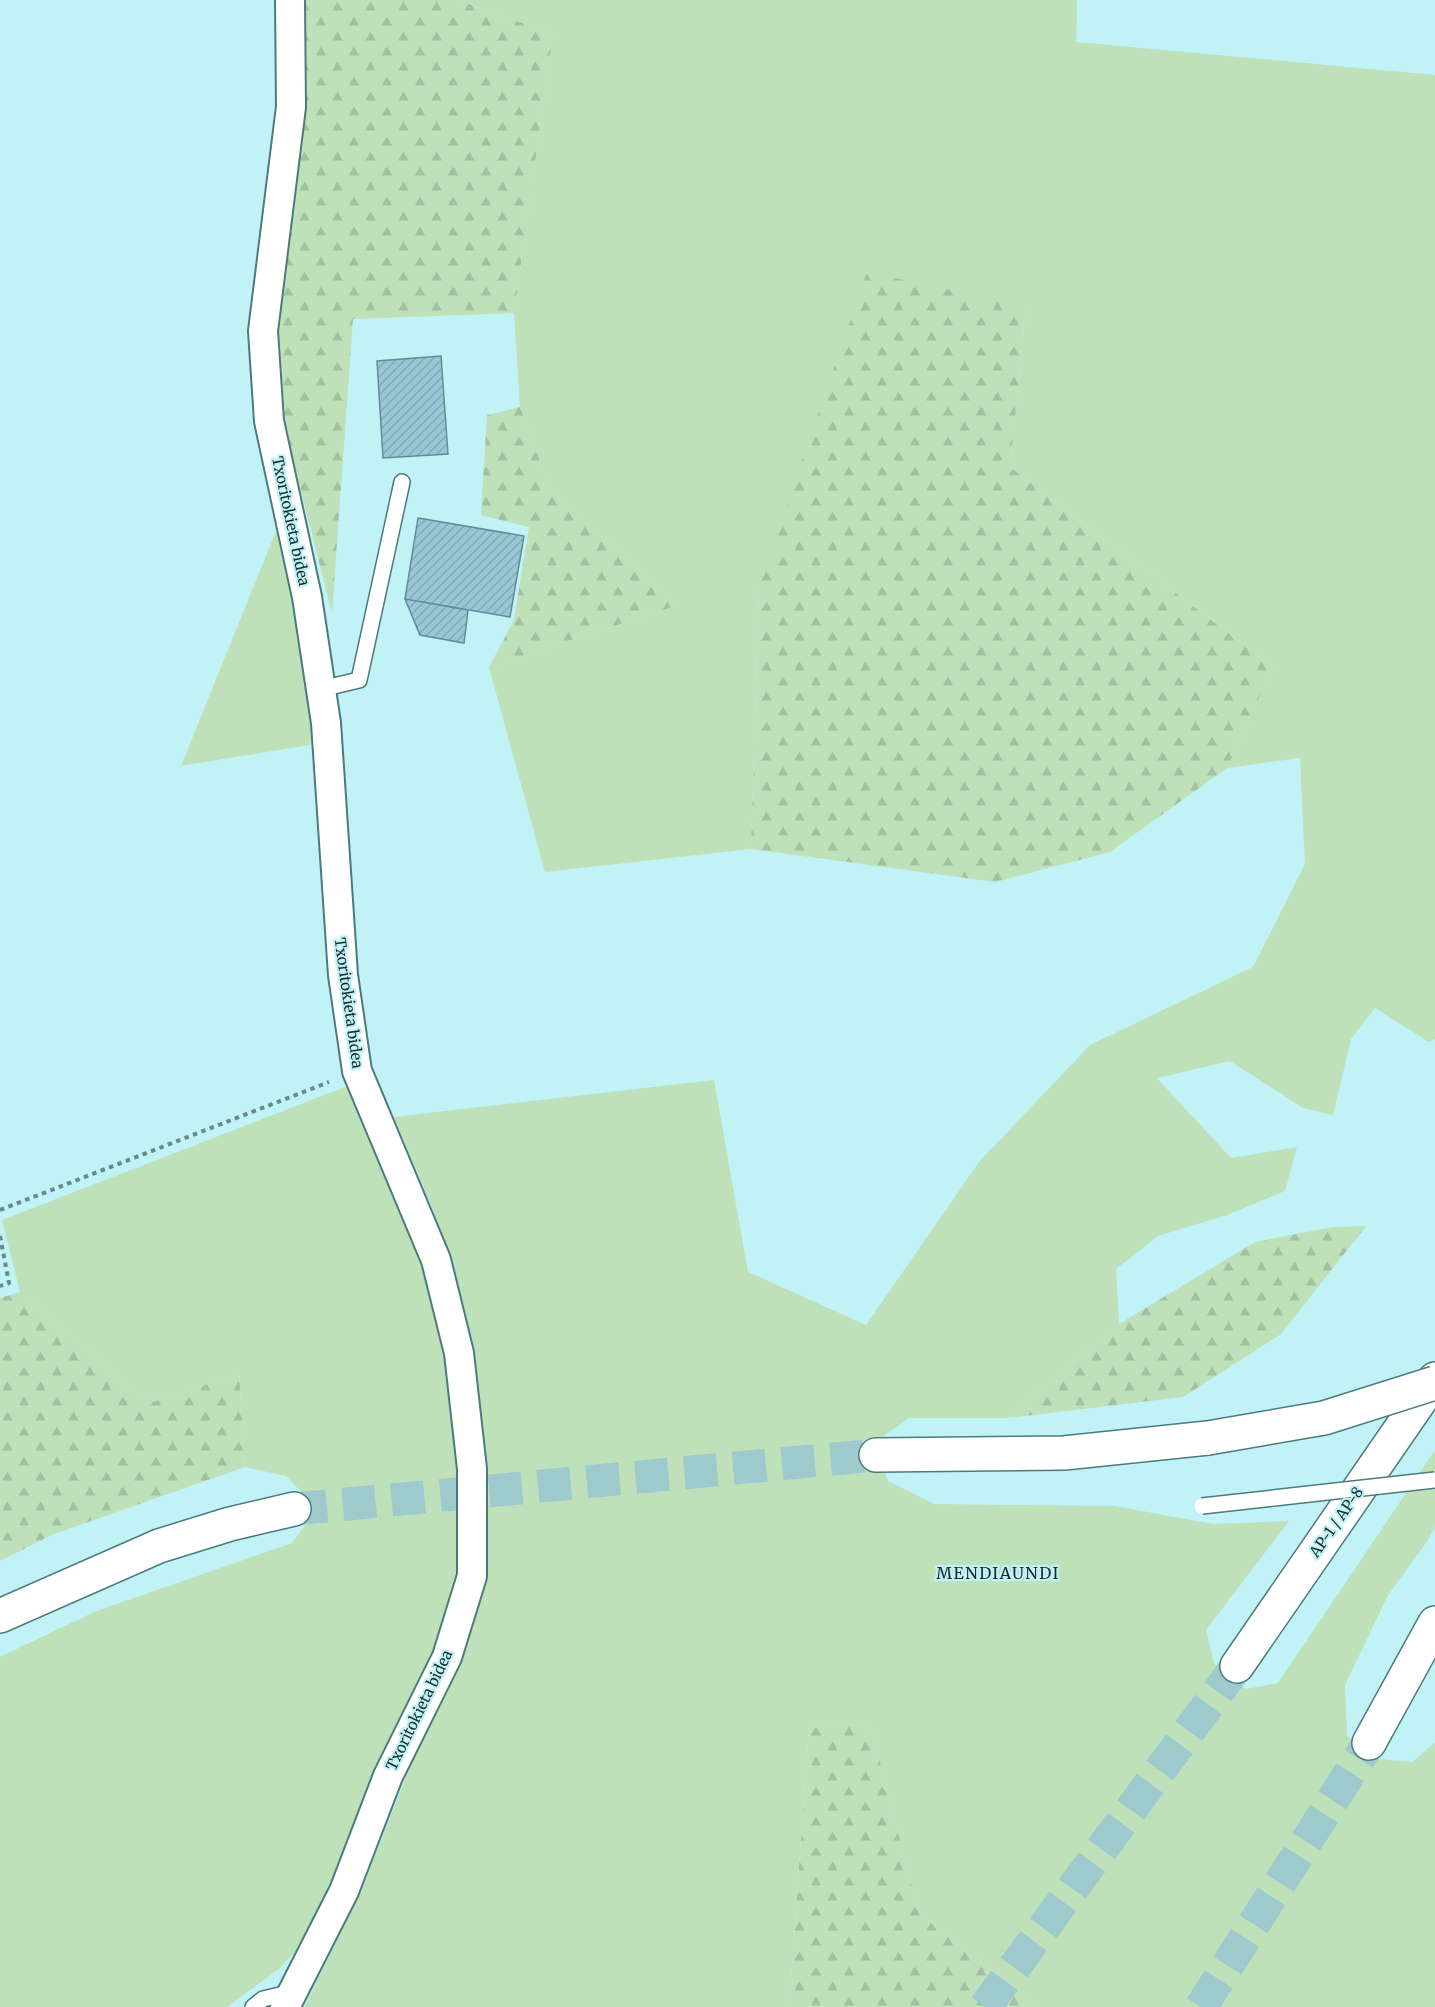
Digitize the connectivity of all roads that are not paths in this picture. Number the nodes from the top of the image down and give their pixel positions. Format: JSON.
{"nodes":[{"id":1,"x":290,"y":0,"type":"edge"},
{"id":2,"x":402,"y":482,"type":"dead end"},
{"id":3,"x":321,"y":689,"type":"junction"},
{"id":4,"x":1435,"y":1381,"type":"edge"},
{"id":5,"x":876,"y":1455,"type":"tunnel mouth"},
{"id":6,"x":1435,"y":1479,"type":"edge"},
{"id":7,"x":1202,"y":1506,"type":"dead end"},
{"id":8,"x":294,"y":1509,"type":"tunnel mouth"},
{"id":9,"x":0,"y":1616,"type":"edge"},
{"id":10,"x":1435,"y":1623,"type":"edge"},
{"id":11,"x":1237,"y":1666,"type":"tunnel mouth"},
{"id":12,"x":1369,"y":1743,"type":"tunnel mouth"},
{"id":13,"x":289,"y":1999,"type":"edge"},
{"id":14,"x":253,"y":2007,"type":"edge"}],
"edges":[{"from":1,"to":3,"type":"street","name":"Txoritokieta bidea"},
{"from":2,"to":3,"type":"lane"},
{"from":3,"to":13,"type":"street","name":"Txoritokieta bidea"},
{"from":4,"to":5,"type":"main road","bridge":true},
{"from":4,"to":11,"type":"main road","name":"AP-1 / AP-8"},
{"from":6,"to":7,"type":"lane","bridge":true},
{"from":8,"to":9,"type":"main road"},
{"from":10,"to":12,"type":"main road"},
{"from":13,"to":14,"type":"lane"}]}
